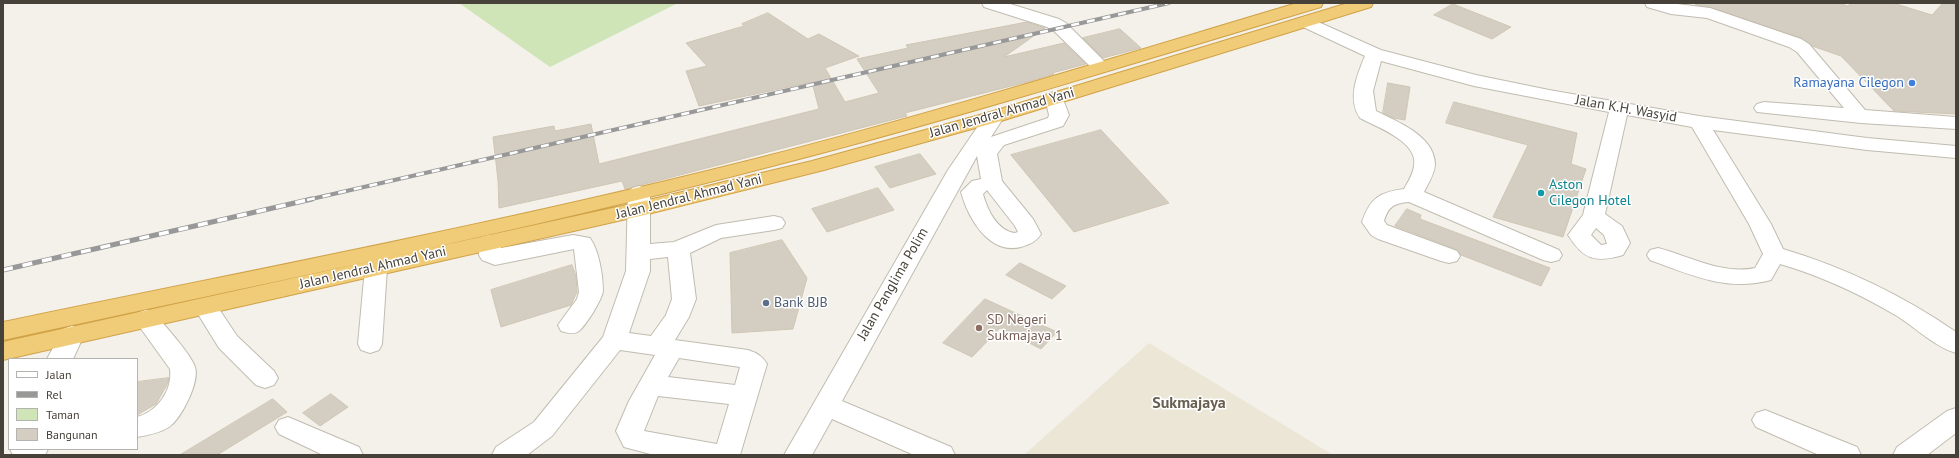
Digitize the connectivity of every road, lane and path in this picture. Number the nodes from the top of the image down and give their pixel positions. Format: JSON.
{"nodes":[{"id":1,"x":990,"y":3,"type":"edge"},
{"id":2,"x":1315,"y":3,"type":"edge"},
{"id":3,"x":1365,"y":3,"type":"edge"},
{"id":4,"x":1653,"y":3,"type":"edge"},
{"id":5,"x":1306,"y":22,"type":"junction"},
{"id":6,"x":1375,"y":54,"type":"junction"},
{"id":7,"x":1101,"y":67,"type":"junction"},
{"id":8,"x":1054,"y":98,"type":"junction"},
{"id":9,"x":1764,"y":108,"type":"dead end"},
{"id":10,"x":1619,"y":109,"type":"junction"},
{"id":11,"x":1853,"y":116,"type":"junction"},
{"id":12,"x":994,"y":117,"type":"junction"},
{"id":13,"x":1699,"y":122,"type":"junction"},
{"id":14,"x":1956,"y":123,"type":"edge"},
{"id":15,"x":1867,"y":144,"type":"junction"},
{"id":16,"x":1956,"y":152,"type":"edge"},
{"id":17,"x":992,"y":182,"type":"dead end"},
{"id":18,"x":1412,"y":195,"type":"junction"},
{"id":19,"x":640,"y":201,"type":"junction"},
{"id":20,"x":1594,"y":216,"type":"dead end"},
{"id":21,"x":774,"y":223,"type":"dead end"},
{"id":22,"x":490,"y":242,"type":"junction"},
{"id":23,"x":678,"y":249,"type":"junction"},
{"id":24,"x":639,"y":253,"type":"junction"},
{"id":25,"x":1774,"y":254,"type":"junction"},
{"id":26,"x":1551,"y":255,"type":"dead end"},
{"id":27,"x":1658,"y":255,"type":"dead end"},
{"id":28,"x":1449,"y":256,"type":"dead end"},
{"id":29,"x":376,"y":268,"type":"junction"},
{"id":30,"x":205,"y":306,"type":"junction"},
{"id":31,"x":146,"y":319,"type":"junction"},
{"id":32,"x":570,"y":325,"type":"dead end"},
{"id":33,"x":3,"y":331,"type":"edge"},
{"id":34,"x":72,"y":336,"type":"junction"},
{"id":35,"x":614,"y":340,"type":"junction"},
{"id":36,"x":370,"y":344,"type":"dead end"},
{"id":37,"x":1956,"y":344,"type":"edge"},
{"id":38,"x":665,"y":347,"type":"junction"},
{"id":39,"x":3,"y":351,"type":"edge"},
{"id":40,"x":61,"y":358,"type":"edge"},
{"id":41,"x":265,"y":378,"type":"dead end"},
{"id":42,"x":651,"y":385,"type":"junction"},
{"id":43,"x":744,"y":396,"type":"junction"},
{"id":44,"x":825,"y":405,"type":"junction"},
{"id":45,"x":1956,"y":418,"type":"edge"},
{"id":46,"x":1765,"y":420,"type":"dead end"},
{"id":47,"x":138,"y":427,"type":"edge"},
{"id":48,"x":288,"y":427,"type":"dead end"},
{"id":49,"x":543,"y":428,"type":"junction"},
{"id":50,"x":349,"y":455,"type":"edge"},
{"id":51,"x":506,"y":455,"type":"edge"},
{"id":52,"x":534,"y":455,"type":"edge"},
{"id":53,"x":798,"y":455,"type":"edge"},
{"id":54,"x":941,"y":455,"type":"edge"},
{"id":55,"x":1847,"y":455,"type":"edge"},
{"id":56,"x":1907,"y":455,"type":"edge"}],
"edges":[{"from":1,"to":7,"type":"street"},
{"from":2,"to":7,"type":"highway","name":"Jalan Jendral Ahmad Yani"},
{"from":3,"to":5,"type":"highway","name":"Jalan Jendral Ahmad Yani"},
{"from":4,"to":11,"type":"street"},
{"from":5,"to":6,"type":"street","name":"Jalan K.H. Wasyid"},
{"from":5,"to":8,"type":"highway","name":"Jalan Jendral Ahmad Yani"},
{"from":6,"to":10,"type":"street","name":"Jalan K.H. Wasyid"},
{"from":6,"to":18,"type":"street"},
{"from":7,"to":19,"type":"highway","name":"Jalan Jendral Ahmad Yani"},
{"from":8,"to":12,"type":"highway","name":"Jalan Jendral Ahmad Yani"},
{"from":8,"to":17,"type":"street"},
{"from":9,"to":11,"type":"street"},
{"from":10,"to":13,"type":"street","name":"Jalan K.H. Wasyid"},
{"from":10,"to":20,"type":"street"},
{"from":11,"to":14,"type":"street"},
{"from":11,"to":15,"type":"street"},
{"from":12,"to":19,"type":"highway","name":"Jalan Jendral Ahmad Yani"},
{"from":12,"to":44,"type":"street","name":"Jalan Panglima Polim"},
{"from":13,"to":15,"type":"street","name":"Jalan K.H. Wasyid"},
{"from":13,"to":25,"type":"street"},
{"from":15,"to":16,"type":"street","name":"Jalan K.H. Wasyid"},
{"from":18,"to":26,"type":"street"},
{"from":18,"to":28,"type":"street"},
{"from":19,"to":22,"type":"highway","name":"Jalan Jendral Ahmad Yani"},
{"from":19,"to":24,"type":"street"},
{"from":19,"to":33,"type":"highway","name":"Jalan Jendral Ahmad Yani"},
{"from":21,"to":23,"type":"street"},
{"from":22,"to":29,"type":"highway","name":"Jalan Jendral Ahmad Yani"},
{"from":22,"to":32,"type":"street"},
{"from":23,"to":24,"type":"street"},
{"from":23,"to":38,"type":"street"},
{"from":24,"to":35,"type":"street"},
{"from":25,"to":27,"type":"street"},
{"from":25,"to":37,"type":"street"},
{"from":29,"to":30,"type":"highway","name":"Jalan Jendral Ahmad Yani"},
{"from":29,"to":36,"type":"street"},
{"from":30,"to":31,"type":"highway","name":"Jalan Jendral Ahmad Yani"},
{"from":30,"to":41,"type":"street"},
{"from":31,"to":34,"type":"highway","name":"Jalan Jendral Ahmad Yani"},
{"from":31,"to":47,"type":"street"},
{"from":34,"to":39,"type":"highway","name":"Jalan Jendral Ahmad Yani"},
{"from":34,"to":40,"type":"street"},
{"from":35,"to":38,"type":"street"},
{"from":35,"to":49,"type":"street"},
{"from":38,"to":42,"type":"street"},
{"from":38,"to":43,"type":"street"},
{"from":42,"to":43,"type":"street"},
{"from":42,"to":43,"type":"street"},
{"from":44,"to":53,"type":"street","name":"Jalan Panglima Polim"},
{"from":44,"to":54,"type":"street"},
{"from":45,"to":56,"type":"street"},
{"from":46,"to":55,"type":"street"},
{"from":48,"to":50,"type":"street"},
{"from":49,"to":51,"type":"street"},
{"from":49,"to":52,"type":"street"}]}
